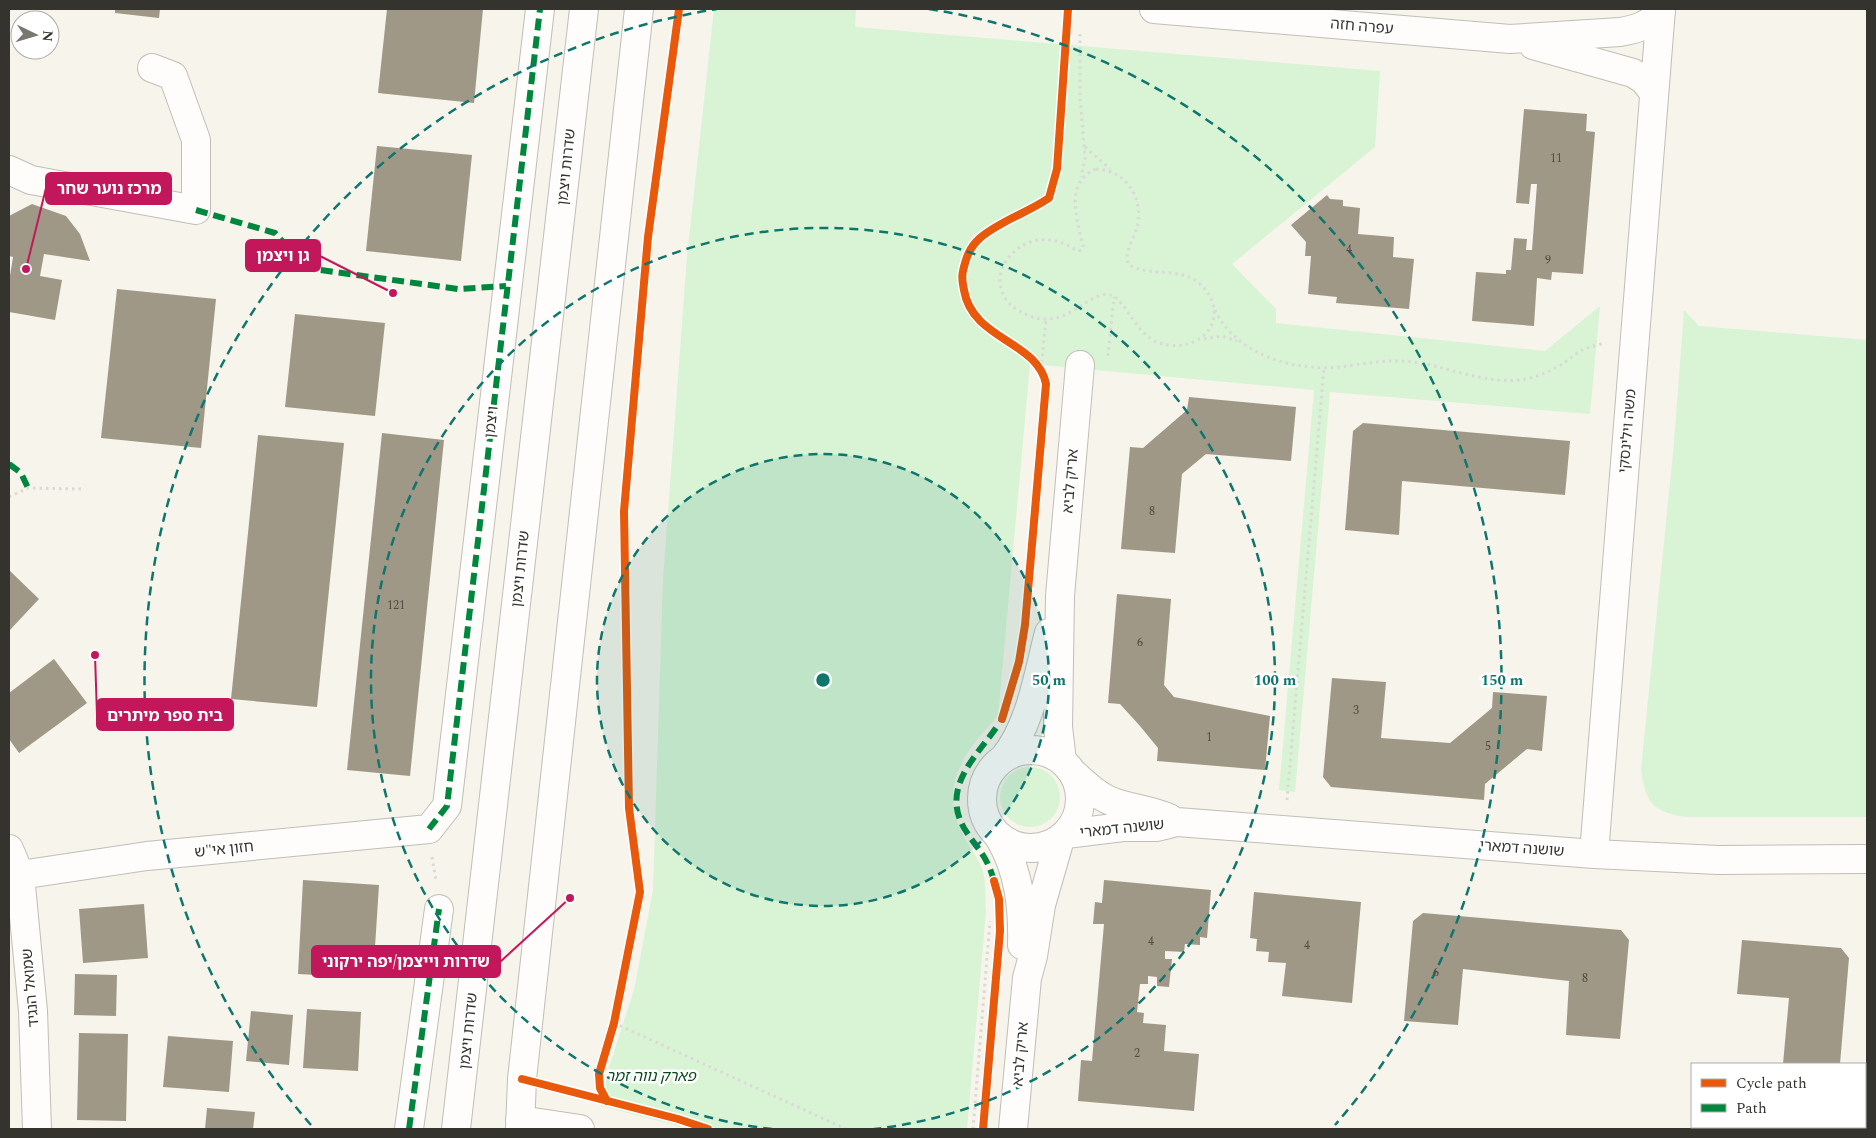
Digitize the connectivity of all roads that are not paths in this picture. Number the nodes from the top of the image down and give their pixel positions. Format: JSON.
{"nodes":[{"id":1,"x":540,"y":9,"type":"edge"},
{"id":2,"x":584,"y":9,"type":"edge"},
{"id":3,"x":639,"y":9,"type":"edge"},
{"id":4,"x":1154,"y":9,"type":"edge"},
{"id":5,"x":1661,"y":10,"type":"edge"},
{"id":6,"x":1510,"y":39,"type":"junction"},
{"id":7,"x":152,"y":68,"type":"dead end"},
{"id":8,"x":1654,"y":92,"type":"junction"},
{"id":9,"x":9,"y":170,"type":"edge"},
{"id":10,"x":1080,"y":365,"type":"dead end"},
{"id":11,"x":1060,"y":596,"type":"junction"},
{"id":12,"x":1004,"y":758,"type":"junction"},
{"id":13,"x":1068,"y":767,"type":"junction"},
{"id":14,"x":1177,"y":822,"type":"junction"},
{"id":15,"x":429,"y":829,"type":"joint"},
{"id":16,"x":1063,"y":836,"type":"junction"},
{"id":17,"x":999,"y":837,"type":"junction"},
{"id":18,"x":9,"y":850,"type":"edge"},
{"id":19,"x":1594,"y":854,"type":"junction"},
{"id":20,"x":1867,"y":859,"type":"edge"},
{"id":21,"x":20,"y":875,"type":"junction"},
{"id":22,"x":439,"y":909,"type":"road end"},
{"id":23,"x":1027,"y":978,"type":"junction"},
{"id":24,"x":520,"y":1125,"type":"edge"},
{"id":25,"x":37,"y":1129,"type":"edge"},
{"id":26,"x":409,"y":1129,"type":"edge"},
{"id":27,"x":456,"y":1129,"type":"edge"},
{"id":28,"x":580,"y":1129,"type":"edge"},
{"id":29,"x":1013,"y":1129,"type":"edge"}],
"edges":[{"from":1,"to":15,"type":"street","name":"ויצמן"},
{"from":2,"to":27,"type":"street","name":"שדרות ויצמן"},
{"from":3,"to":24,"type":"street"},
{"from":4,"to":6,"type":"street","name":"עפרה חזה"},
{"from":5,"to":6,"type":"street","name":"עפרה חזה"},
{"from":5,"to":8,"type":"street","name":"משה וילינסקי"},
{"from":6,"to":8,"type":"street","name":"עפרה חזה"},
{"from":7,"to":9,"type":"street"},
{"from":8,"to":19,"type":"street","name":"משה וילינסקי"},
{"from":10,"to":11,"type":"street","name":"אריק לביא"},
{"from":11,"to":12,"type":"street","name":"אריק לביא"},
{"from":11,"to":13,"type":"street","name":"אריק לביא"},
{"from":12,"to":13,"type":"street"},
{"from":12,"to":17,"type":"street"},
{"from":13,"to":14,"type":"street","name":"שושנה דמארי"},
{"from":13,"to":16,"type":"street"},
{"from":14,"to":16,"type":"street","name":"שושנה דמארי"},
{"from":14,"to":19,"type":"street","name":"שושנה דמארי"},
{"from":15,"to":21,"type":"street","name":"חזון אי\"ש"},
{"from":16,"to":17,"type":"street"},
{"from":16,"to":23,"type":"street","name":"אריק לביא"},
{"from":17,"to":23,"type":"street","name":"אריק לביא"},
{"from":18,"to":21,"type":"street","name":"שמואל הנגיד"},
{"from":19,"to":20,"type":"street","name":"שושנה דמארי"},
{"from":21,"to":25,"type":"street","name":"שמואל הנגיד"},
{"from":22,"to":26,"type":"street"},
{"from":23,"to":29,"type":"street","name":"אריק לביא"},
{"from":24,"to":28,"type":"street"}]}
